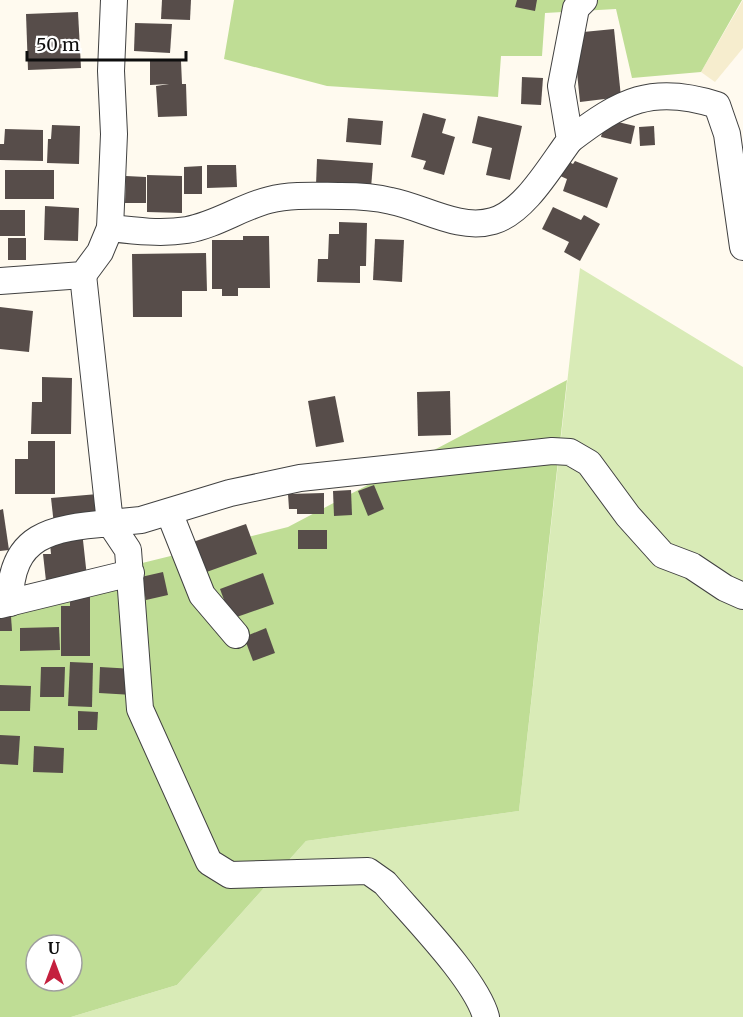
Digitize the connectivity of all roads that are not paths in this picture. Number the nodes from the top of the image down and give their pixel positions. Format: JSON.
{"nodes":[{"id":1,"x":114,"y":0,"type":"edge"},
{"id":2,"x":584,"y":0,"type":"edge"},
{"id":3,"x":570,"y":140,"type":"junction"},
{"id":4,"x":110,"y":228,"type":"junction"},
{"id":5,"x":743,"y":247,"type":"edge"},
{"id":6,"x":83,"y":275,"type":"junction"},
{"id":7,"x":0,"y":281,"type":"edge"},
{"id":8,"x":169,"y":512,"type":"junction"},
{"id":9,"x":110,"y":523,"type":"junction"},
{"id":10,"x":131,"y":573,"type":"junction"},
{"id":11,"x":743,"y":597,"type":"edge"},
{"id":12,"x":5,"y":604,"type":"edge"},
{"id":13,"x":236,"y":635,"type":"dead end"},
{"id":14,"x":486,"y":1017,"type":"edge"}],
"edges":[{"from":1,"to":4,"type":"street"},
{"from":2,"to":3,"type":"street"},
{"from":3,"to":4,"type":"street"},
{"from":3,"to":5,"type":"street"},
{"from":4,"to":6,"type":"street"},
{"from":6,"to":7,"type":"street"},
{"from":6,"to":9,"type":"street"},
{"from":8,"to":9,"type":"street"},
{"from":8,"to":11,"type":"street"},
{"from":8,"to":13,"type":"street"},
{"from":9,"to":10,"type":"street"},
{"from":9,"to":12,"type":"street"},
{"from":10,"to":12,"type":"street"},
{"from":10,"to":14,"type":"street"}]}
